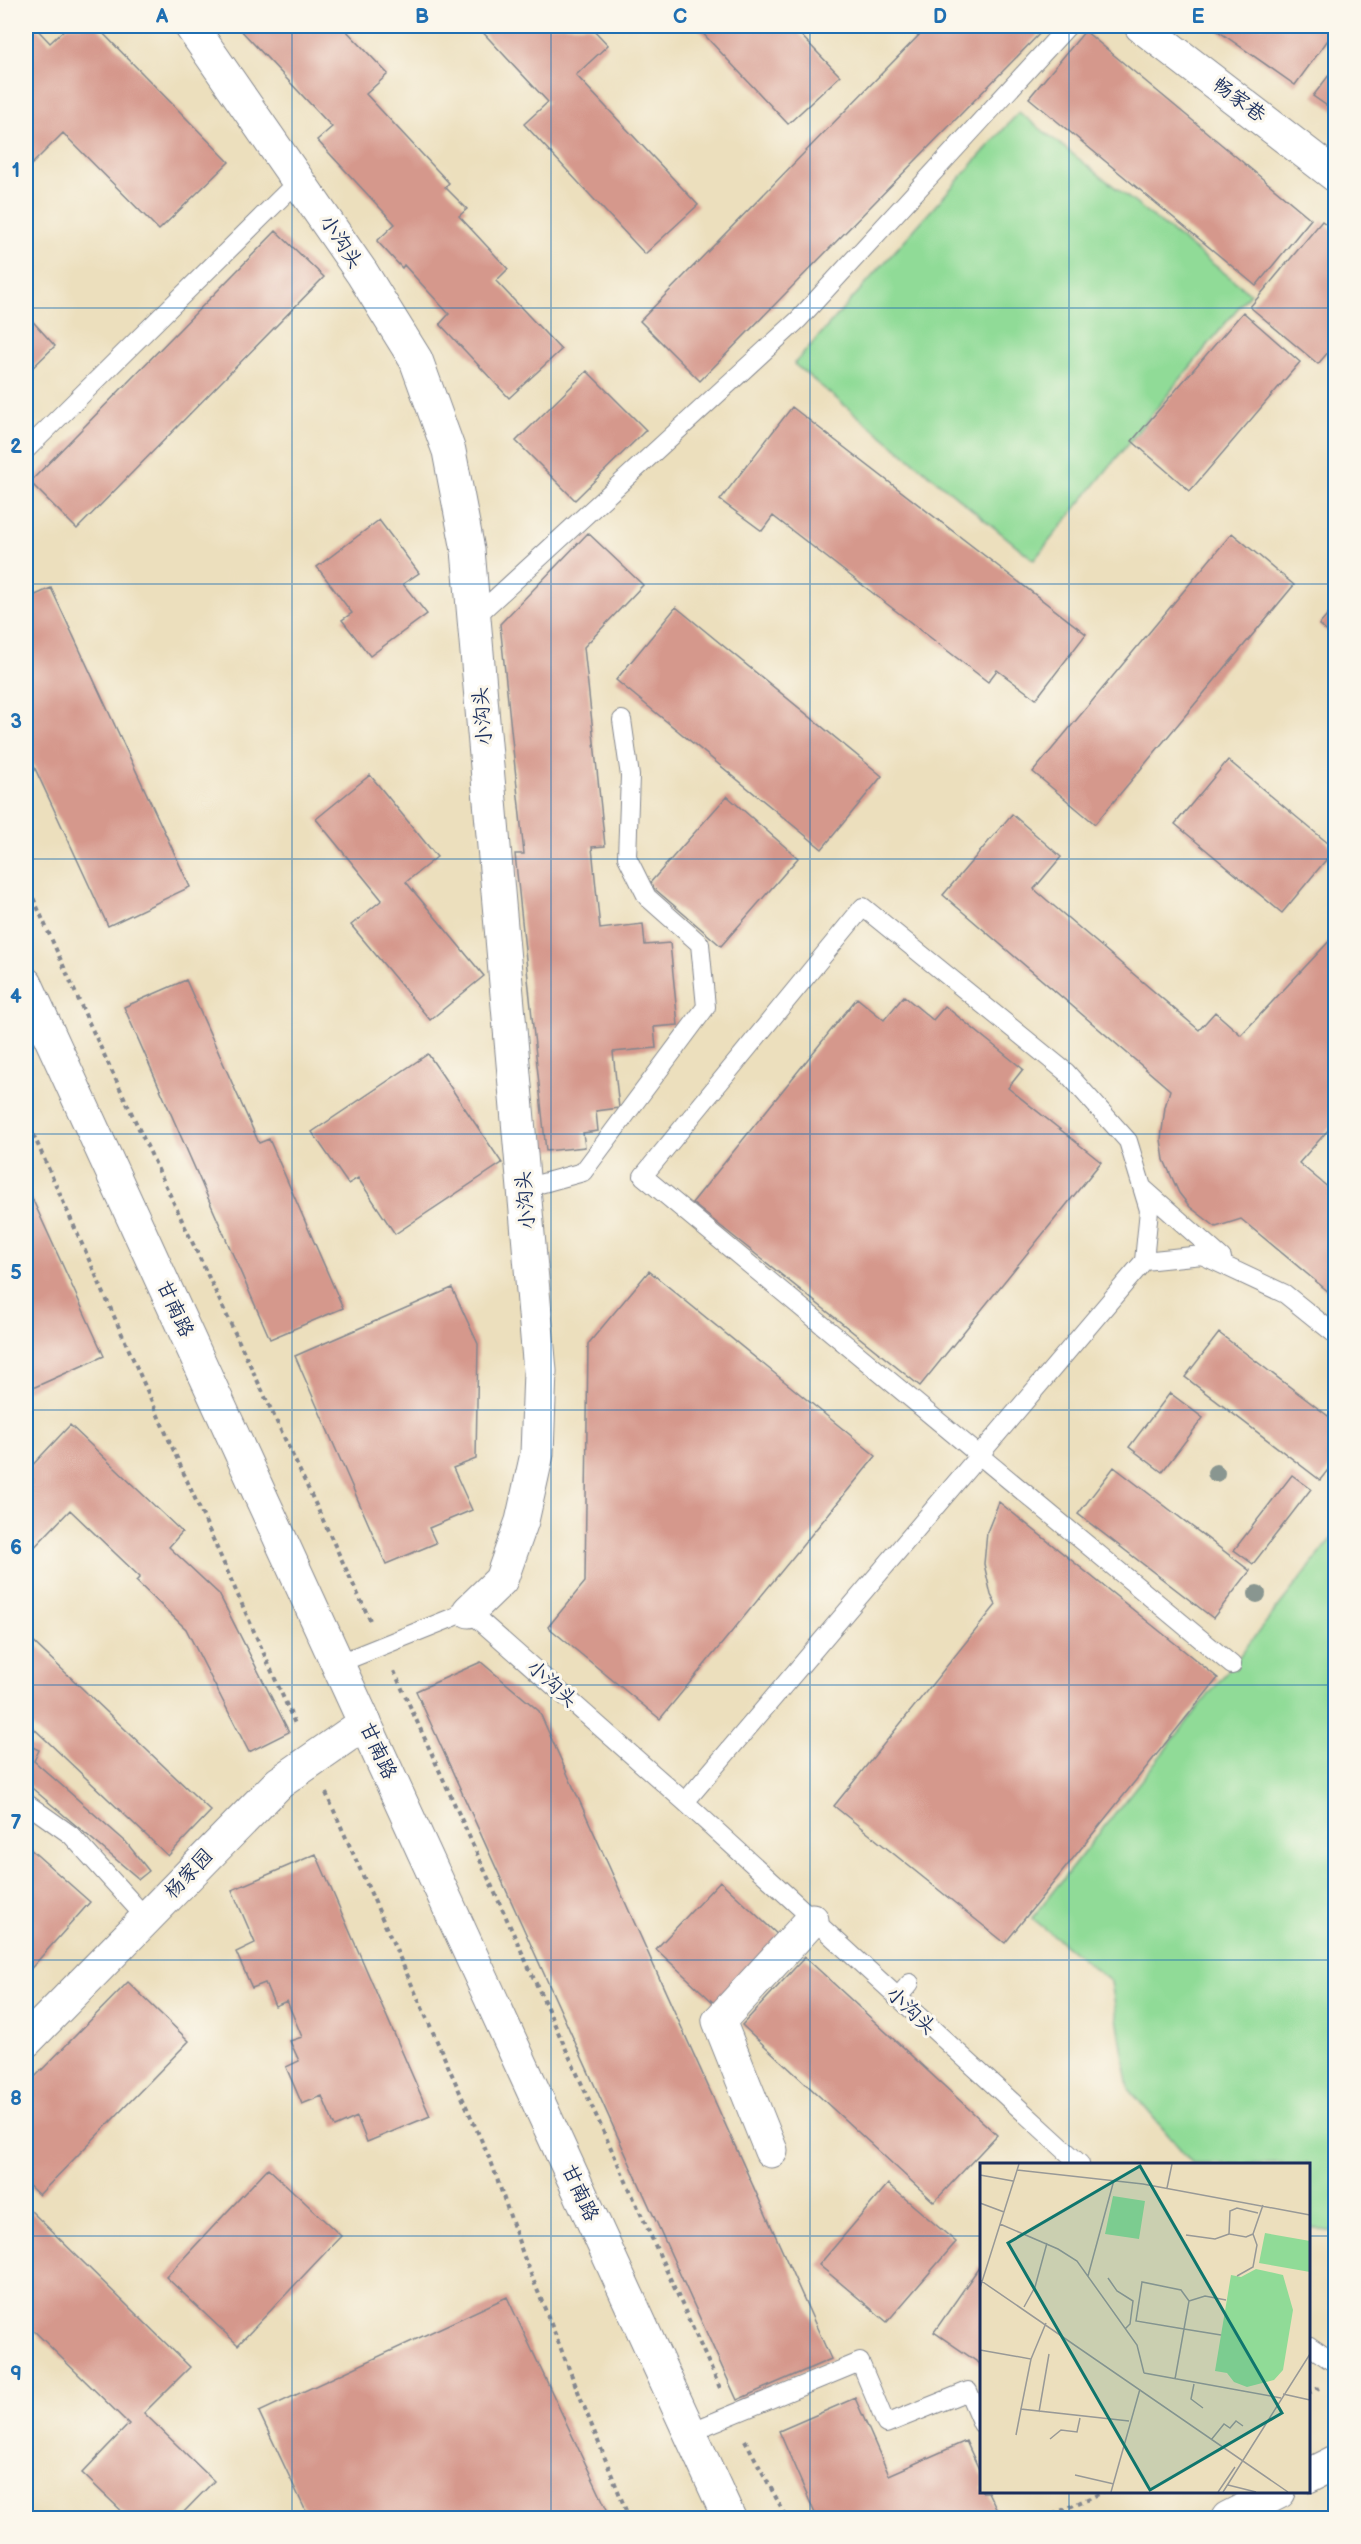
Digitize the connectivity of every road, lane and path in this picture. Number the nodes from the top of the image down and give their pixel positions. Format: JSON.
{"nodes":[{"id":1,"x":190,"y":26,"type":"edge"},
{"id":2,"x":1068,"y":26,"type":"edge"},
{"id":3,"x":1141,"y":26,"type":"edge"},
{"id":4,"x":1335,"y":176,"type":"edge"},
{"id":5,"x":299,"y":180,"type":"junction"},
{"id":6,"x":26,"y":450,"type":"edge"},
{"id":7,"x":474,"y":618,"type":"junction"},
{"id":8,"x":622,"y":720,"type":"dead end"},
{"id":9,"x":26,"y":882,"type":"edge"},
{"id":10,"x":26,"y":984,"type":"edge"},
{"id":11,"x":26,"y":1118,"type":"edge"},
{"id":12,"x":525,"y":1188,"type":"junction"},
{"id":13,"x":1142,"y":1188,"type":"junction"},
{"id":14,"x":1144,"y":1261,"type":"junction"},
{"id":15,"x":1237,"y":1271,"type":"junction"},
{"id":16,"x":1335,"y":1335,"type":"edge"},
{"id":17,"x":979,"y":1456,"type":"junction"},
{"id":18,"x":470,"y":1611,"type":"junction"},
{"id":19,"x":382,"y":1646,"type":"junction"},
{"id":20,"x":337,"y":1664,"type":"junction"},
{"id":21,"x":1232,"y":1665,"type":"dead end"},
{"id":22,"x":365,"y":1723,"type":"junction"},
{"id":23,"x":311,"y":1760,"type":"junction"},
{"id":24,"x":685,"y":1802,"type":"junction"},
{"id":25,"x":26,"y":1803,"type":"edge"},
{"id":26,"x":146,"y":1918,"type":"junction"},
{"id":27,"x":812,"y":1920,"type":"junction"},
{"id":28,"x":910,"y":1983,"type":"dead end"},
{"id":29,"x":897,"y":1998,"type":"junction"},
{"id":30,"x":26,"y":2041,"type":"edge"},
{"id":31,"x":771,"y":2151,"type":"dead end"},
{"id":32,"x":1079,"y":2163,"type":"edge"},
{"id":33,"x":1310,"y":2346,"type":"edge"},
{"id":34,"x":1335,"y":2364,"type":"edge"},
{"id":35,"x":732,"y":2415,"type":"junction"},
{"id":36,"x":980,"y":2421,"type":"edge"},
{"id":37,"x":690,"y":2432,"type":"junction"},
{"id":38,"x":1335,"y":2462,"type":"edge"},
{"id":39,"x":1310,"y":2475,"type":"edge"},
{"id":40,"x":1101,"y":2493,"type":"edge"},
{"id":41,"x":1277,"y":2493,"type":"edge"},
{"id":42,"x":629,"y":2518,"type":"edge"},
{"id":43,"x":729,"y":2518,"type":"edge"},
{"id":44,"x":787,"y":2518,"type":"edge"},
{"id":45,"x":1045,"y":2518,"type":"edge"},
{"id":46,"x":1228,"y":2518,"type":"edge"}],
"edges":[{"from":1,"to":5,"type":"street","name":"小沟头"},
{"from":2,"to":7,"type":"lane"},
{"from":3,"to":4,"type":"street","name":"畅家巷"},
{"from":5,"to":6,"type":"lane"},
{"from":5,"to":7,"type":"street","name":"小沟头"},
{"from":7,"to":12,"type":"street","name":"小沟头"},
{"from":8,"to":12,"type":"lane"},
{"from":9,"to":19,"type":"path"},
{"from":10,"to":20,"type":"street","name":"甘南路"},
{"from":11,"to":23,"type":"path"},
{"from":12,"to":18,"type":"street","name":"小沟头"},
{"from":13,"to":14,"type":"lane"},
{"from":13,"to":15,"type":"lane"},
{"from":13,"to":17,"type":"lane"},
{"from":14,"to":15,"type":"lane"},
{"from":14,"to":17,"type":"lane"},
{"from":15,"to":16,"type":"lane"},
{"from":17,"to":21,"type":"lane"},
{"from":17,"to":24,"type":"lane"},
{"from":18,"to":19,"type":"lane"},
{"from":18,"to":24,"type":"lane","name":"小沟头"},
{"from":19,"to":20,"type":"lane"},
{"from":19,"to":35,"type":"path"},
{"from":20,"to":22,"type":"street","name":"甘南路"},
{"from":22,"to":23,"type":"street","name":"杨家园"},
{"from":22,"to":37,"type":"street","name":"甘南路"},
{"from":23,"to":26,"type":"street","name":"杨家园"},
{"from":23,"to":42,"type":"path"},
{"from":24,"to":27,"type":"lane","name":"小沟头"},
{"from":25,"to":26,"type":"lane"},
{"from":26,"to":30,"type":"street","name":"杨家园"},
{"from":27,"to":29,"type":"lane","name":"小沟头"},
{"from":27,"to":31,"type":"street"},
{"from":28,"to":29,"type":"lane"},
{"from":29,"to":32,"type":"lane","name":"小沟头"},
{"from":33,"to":34,"type":"lane"},
{"from":35,"to":36,"type":"lane"},
{"from":35,"to":37,"type":"lane"},
{"from":35,"to":44,"type":"path"},
{"from":37,"to":43,"type":"street","name":"甘南路"},
{"from":38,"to":39,"type":"street"},
{"from":40,"to":45,"type":"path"},
{"from":41,"to":46,"type":"street"}]}
